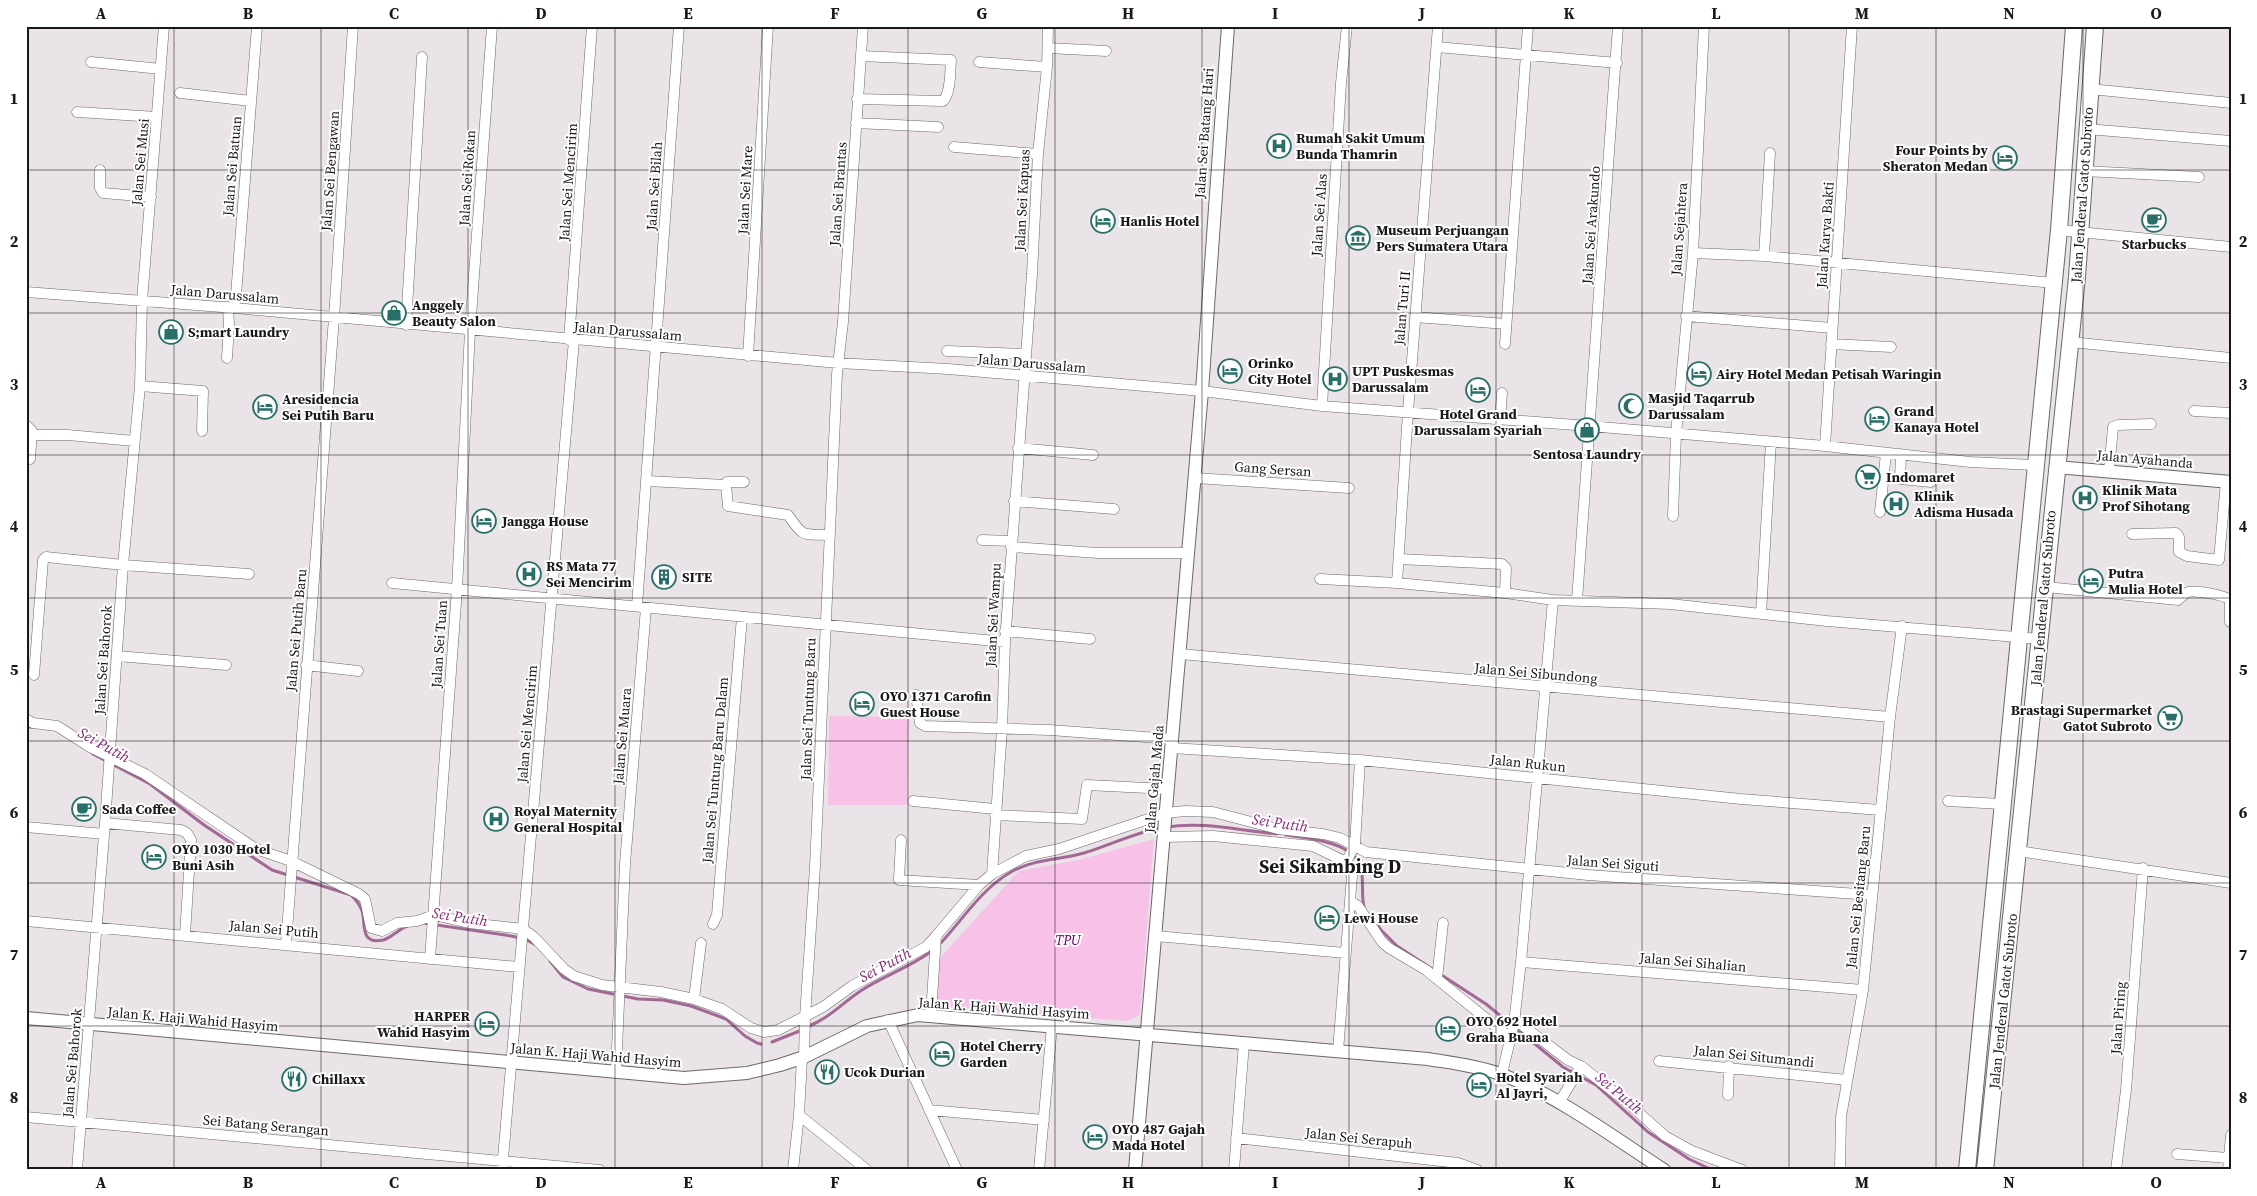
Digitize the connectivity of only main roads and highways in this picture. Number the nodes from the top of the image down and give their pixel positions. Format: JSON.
{"nodes":[{"id":1,"x":2074,"y":26,"type":"edge"},
{"id":2,"x":2095,"y":26,"type":"edge"},
{"id":3,"x":2034,"y":466,"type":"junction"},
{"id":4,"x":2056,"y":467,"type":"junction"},
{"id":5,"x":1998,"y":849,"type":"junction"},
{"id":6,"x":2018,"y":851,"type":"junction"},
{"id":7,"x":1966,"y":1170,"type":"edge"},
{"id":8,"x":1985,"y":1170,"type":"edge"}],
"edges":[{"from":1,"to":3,"type":"main road","name":"Jalan Jenderal Gatot Subroto"},
{"from":2,"to":4,"type":"main road","name":"Jalan Jenderal Gatot Subroto"},
{"from":3,"to":4,"type":"main road"},
{"from":3,"to":5,"type":"main road","name":"Jalan Jenderal Gatot Subroto"},
{"from":4,"to":6,"type":"main road","name":"Jalan Jenderal Gatot Subroto"},
{"from":5,"to":6,"type":"main road"},
{"from":5,"to":7,"type":"main road","name":"Jalan Jenderal Gatot Subroto"},
{"from":6,"to":8,"type":"main road","name":"Jalan Jenderal Gatot Subroto"}]}
